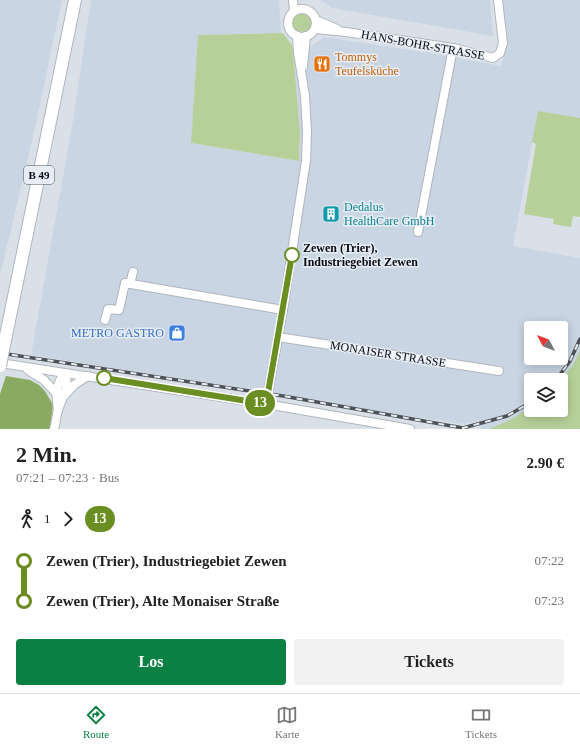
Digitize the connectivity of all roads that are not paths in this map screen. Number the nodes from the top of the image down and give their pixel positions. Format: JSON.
{"nodes":[{"id":1,"x":75,"y":0,"type":"edge"},
{"id":2,"x":293,"y":0,"type":"edge"},
{"id":3,"x":300,"y":0,"type":"edge"},
{"id":4,"x":498,"y":0,"type":"edge"},
{"id":5,"x":304,"y":9,"type":"junction"},
{"id":6,"x":294,"y":11,"type":"junction"},
{"id":7,"x":316,"y":20,"type":"junction"},
{"id":8,"x":314,"y":29,"type":"junction"},
{"id":9,"x":346,"y":32,"type":"junction"},
{"id":10,"x":297,"y":36,"type":"junction"},
{"id":11,"x":306,"y":36,"type":"junction"},
{"id":12,"x":453,"y":48,"type":"junction"},
{"id":13,"x":302,"y":79,"type":"junction"},
{"id":14,"x":418,"y":232,"type":"dead end"},
{"id":15,"x":133,"y":272,"type":"dead end"},
{"id":16,"x":130,"y":284,"type":"junction"},
{"id":17,"x":283,"y":310,"type":"junction"},
{"id":18,"x":105,"y":320,"type":"dead end"},
{"id":19,"x":278,"y":337,"type":"junction"},
{"id":20,"x":0,"y":364,"type":"edge"},
{"id":21,"x":22,"y":367,"type":"junction"},
{"id":22,"x":499,"y":371,"type":"dead end"},
{"id":23,"x":65,"y":373,"type":"junction"},
{"id":24,"x":88,"y":376,"type":"junction"},
{"id":25,"x":56,"y":393,"type":"junction"},
{"id":26,"x":64,"y":397,"type":"junction"},
{"id":27,"x":266,"y":404,"type":"junction"},
{"id":28,"x":58,"y":411,"type":"junction"},
{"id":29,"x":54,"y":429,"type":"edge"},
{"id":30,"x":410,"y":429,"type":"edge"}],
"edges":[{"from":1,"to":20,"type":"main road","number":"B 49","bridge":true},
{"from":2,"to":6,"type":"street"},
{"from":3,"to":5,"type":"street"},
{"from":4,"to":12,"type":"street","name":"HANS-BOHR-STRASSE"},
{"from":5,"to":6,"type":"street"},
{"from":5,"to":7,"type":"street"},
{"from":6,"to":10,"type":"street"},
{"from":7,"to":8,"type":"street"},
{"from":7,"to":9,"type":"street","name":"HANS-BOHR-STRASSE"},
{"from":8,"to":9,"type":"street","name":"HANS-BOHR-STRASSE"},
{"from":8,"to":11,"type":"street"},
{"from":9,"to":12,"type":"street","name":"HANS-BOHR-STRASSE"},
{"from":10,"to":11,"type":"street"},
{"from":10,"to":13,"type":"street"},
{"from":11,"to":13,"type":"street"},
{"from":12,"to":14,"type":"street"},
{"from":13,"to":17,"type":"street"},
{"from":15,"to":16,"type":"street"},
{"from":16,"to":17,"type":"street"},
{"from":16,"to":18,"type":"street"},
{"from":17,"to":19,"type":"street"},
{"from":19,"to":22,"type":"street","name":"MONAISER STRASSE"},
{"from":19,"to":27,"type":"street"},
{"from":20,"to":21,"type":"street"},
{"from":21,"to":23,"type":"street"},
{"from":21,"to":25,"type":"street"},
{"from":23,"to":24,"type":"street"},
{"from":23,"to":25,"type":"street"},
{"from":23,"to":26,"type":"street"},
{"from":24,"to":26,"type":"street"},
{"from":24,"to":27,"type":"street"},
{"from":25,"to":28,"type":"street"},
{"from":26,"to":28,"type":"street"},
{"from":27,"to":30,"type":"street"},
{"from":28,"to":29,"type":"street"}]}
